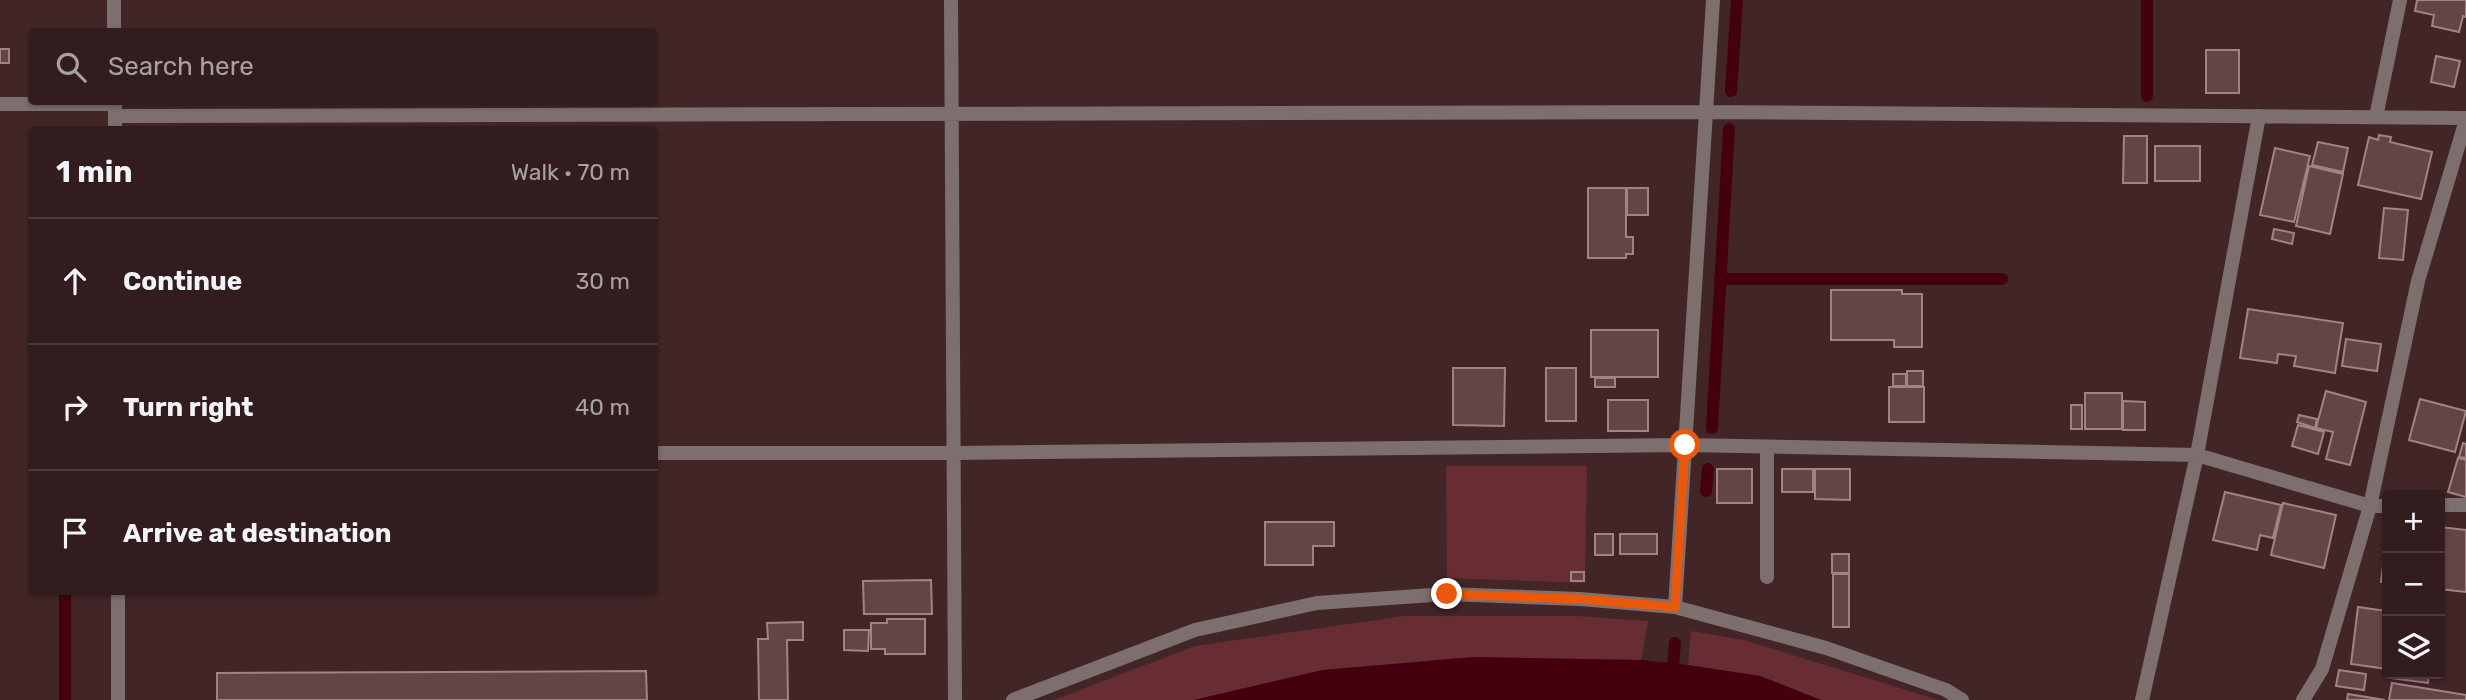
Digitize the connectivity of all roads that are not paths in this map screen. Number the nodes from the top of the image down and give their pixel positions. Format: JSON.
{"nodes":[{"id":1,"x":114,"y":0,"type":"edge"},
{"id":2,"x":951,"y":0,"type":"edge"},
{"id":3,"x":1713,"y":0,"type":"edge"},
{"id":4,"x":2400,"y":0,"type":"edge"},
{"id":5,"x":114,"y":28,"type":"edge"},
{"id":6,"x":0,"y":104,"type":"edge"},
{"id":7,"x":115,"y":113,"type":"edge"},
{"id":8,"x":1706,"y":113,"type":"junction"},
{"id":9,"x":952,"y":115,"type":"junction"},
{"id":10,"x":2259,"y":116,"type":"junction"},
{"id":11,"x":2376,"y":117,"type":"junction"},
{"id":12,"x":2466,"y":119,"type":"edge"},
{"id":13,"x":1685,"y":445,"type":"junction"},
{"id":14,"x":1767,"y":447,"type":"junction"},
{"id":15,"x":658,"y":453,"type":"edge"},
{"id":16,"x":954,"y":453,"type":"junction"},
{"id":17,"x":2197,"y":455,"type":"junction"},
{"id":18,"x":2445,"y":505,"type":"edge"},
{"id":19,"x":2466,"y":505,"type":"edge"},
{"id":20,"x":2370,"y":506,"type":"junction"},
{"id":21,"x":2382,"y":506,"type":"edge"},
{"id":22,"x":1767,"y":576,"type":"dead end"},
{"id":23,"x":117,"y":595,"type":"edge"},
{"id":24,"x":1675,"y":607,"type":"junction"},
{"id":25,"x":118,"y":700,"type":"edge"},
{"id":26,"x":955,"y":700,"type":"edge"},
{"id":27,"x":1013,"y":700,"type":"edge"},
{"id":28,"x":1962,"y":700,"type":"edge"},
{"id":29,"x":2142,"y":700,"type":"edge"},
{"id":30,"x":2303,"y":700,"type":"edge"}],
"edges":[{"from":1,"to":5,"type":"street"},
{"from":2,"to":9,"type":"street"},
{"from":3,"to":8,"type":"street"},
{"from":4,"to":11,"type":"street"},
{"from":6,"to":7,"type":"street"},
{"from":7,"to":9,"type":"street"},
{"from":8,"to":9,"type":"street"},
{"from":8,"to":10,"type":"street"},
{"from":8,"to":13,"type":"street"},
{"from":9,"to":16,"type":"street"},
{"from":10,"to":11,"type":"street"},
{"from":10,"to":17,"type":"street"},
{"from":11,"to":12,"type":"street"},
{"from":12,"to":20,"type":"street"},
{"from":13,"to":14,"type":"street"},
{"from":13,"to":16,"type":"street"},
{"from":13,"to":24,"type":"street"},
{"from":14,"to":17,"type":"street"},
{"from":14,"to":22,"type":"street"},
{"from":15,"to":16,"type":"street"},
{"from":16,"to":26,"type":"street"},
{"from":17,"to":20,"type":"street"},
{"from":17,"to":29,"type":"street"},
{"from":18,"to":19,"type":"street"},
{"from":20,"to":21,"type":"street"},
{"from":20,"to":30,"type":"street"},
{"from":23,"to":25,"type":"street"},
{"from":24,"to":27,"type":"street"},
{"from":24,"to":28,"type":"street"}]}
